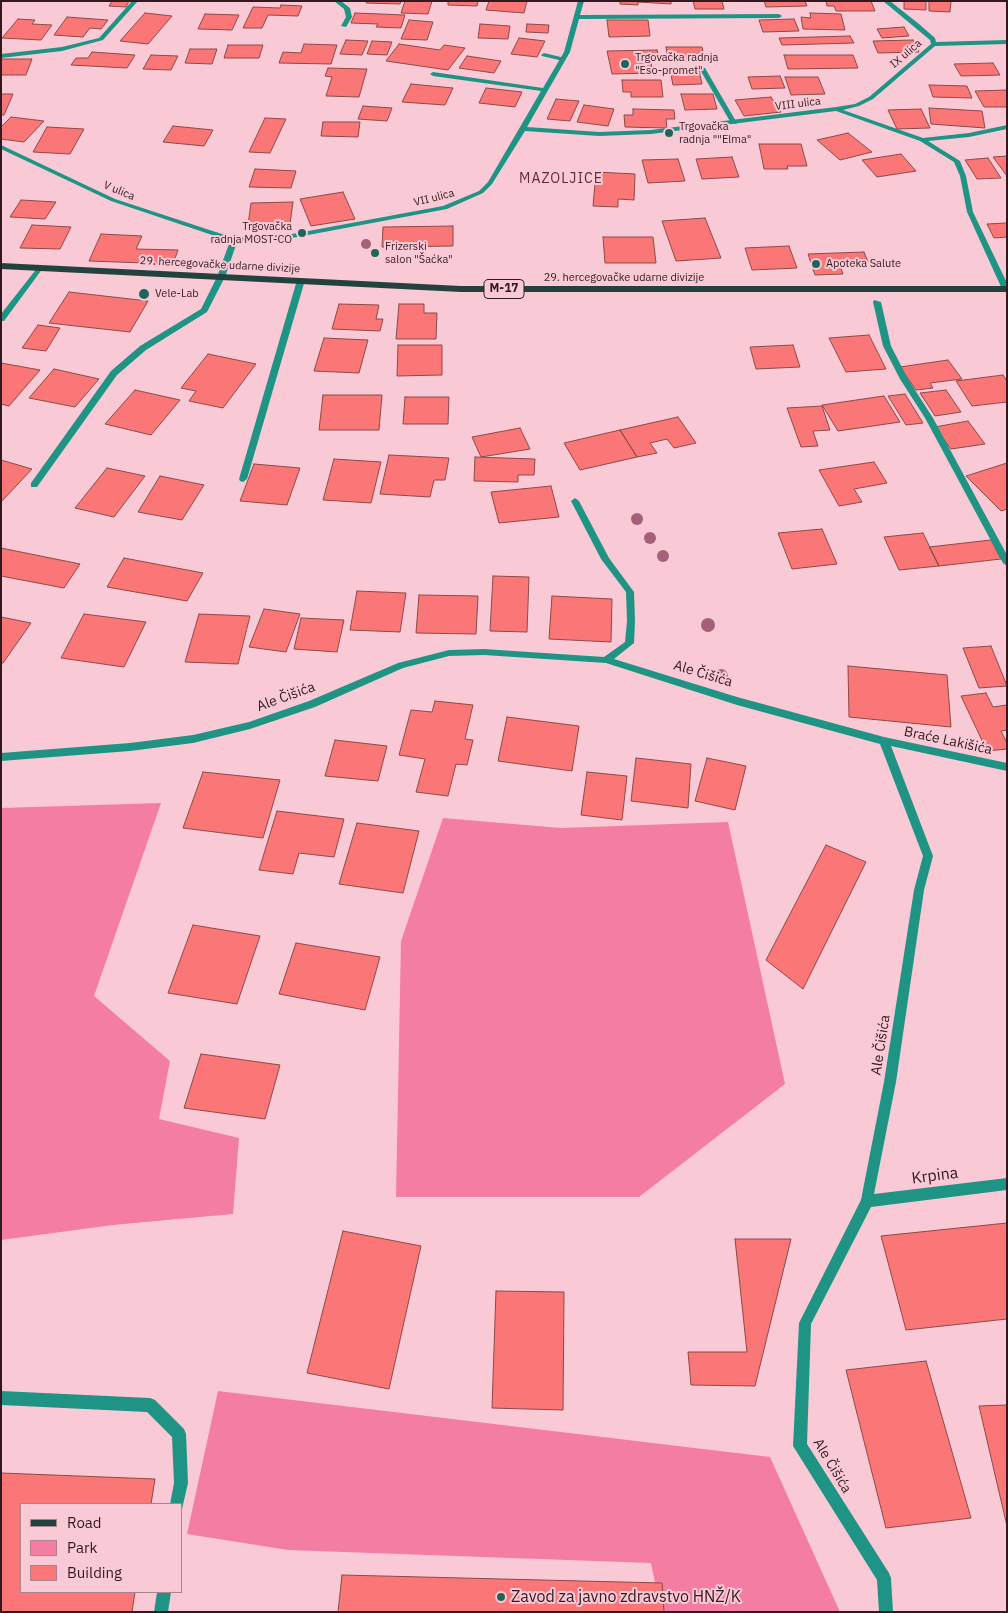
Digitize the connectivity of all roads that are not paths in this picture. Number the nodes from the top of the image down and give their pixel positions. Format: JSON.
{"nodes":[{"id":1,"x":135,"y":1,"type":"edge"},
{"id":2,"x":337,"y":1,"type":"edge"},
{"id":3,"x":580,"y":1,"type":"edge"},
{"id":4,"x":886,"y":1,"type":"edge"},
{"id":5,"x":779,"y":16,"type":"dead end"},
{"id":6,"x":576,"y":17,"type":"junction"},
{"id":7,"x":344,"y":26,"type":"dead end"},
{"id":8,"x":1007,"y":42,"type":"edge"},
{"id":9,"x":934,"y":44,"type":"junction"},
{"id":10,"x":544,"y":55,"type":"dead end"},
{"id":11,"x":1,"y":56,"type":"edge"},
{"id":12,"x":562,"y":59,"type":"junction"},
{"id":13,"x":702,"y":68,"type":"dead end"},
{"id":14,"x":433,"y":74,"type":"dead end"},
{"id":15,"x":544,"y":90,"type":"junction"},
{"id":16,"x":836,"y":109,"type":"junction"},
{"id":17,"x":734,"y":123,"type":"junction"},
{"id":18,"x":1007,"y":127,"type":"edge"},
{"id":19,"x":524,"y":129,"type":"junction"},
{"id":20,"x":922,"y":140,"type":"junction"},
{"id":21,"x":1,"y":147,"type":"edge"},
{"id":22,"x":234,"y":240,"type":"junction"},
{"id":23,"x":1,"y":266,"type":"edge"},
{"id":24,"x":40,"y":268,"type":"junction"},
{"id":25,"x":221,"y":277,"type":"junction"},
{"id":26,"x":301,"y":280,"type":"junction"},
{"id":27,"x":1007,"y":289,"type":"edge"},
{"id":28,"x":877,"y":302,"type":"dead end"},
{"id":29,"x":1,"y":319,"type":"edge"},
{"id":30,"x":242,"y":479,"type":"dead end"},
{"id":31,"x":34,"y":485,"type":"dead end"},
{"id":32,"x":575,"y":501,"type":"dead end"},
{"id":33,"x":1007,"y":564,"type":"edge"},
{"id":34,"x":606,"y":660,"type":"junction"},
{"id":35,"x":884,"y":741,"type":"junction"},
{"id":36,"x":1,"y":757,"type":"edge"},
{"id":37,"x":1007,"y":767,"type":"edge"},
{"id":38,"x":1007,"y":1184,"type":"edge"},
{"id":39,"x":867,"y":1201,"type":"junction"},
{"id":40,"x":1,"y":1398,"type":"edge"},
{"id":41,"x":177,"y":1503,"type":"edge"},
{"id":42,"x":164,"y":1593,"type":"edge"},
{"id":43,"x":161,"y":1612,"type":"edge"},
{"id":44,"x":886,"y":1612,"type":"edge"}],
"edges":[{"from":1,"to":11,"type":"street"},
{"from":2,"to":7,"type":"street"},
{"from":3,"to":6,"type":"street","name":"VII ulica"},
{"from":4,"to":9,"type":"street","name":"IX ulica"},
{"from":5,"to":6,"type":"street"},
{"from":6,"to":12,"type":"street","name":"VII ulica"},
{"from":8,"to":9,"type":"street"},
{"from":9,"to":16,"type":"street","name":"IX ulica"},
{"from":10,"to":12,"type":"street"},
{"from":12,"to":15,"type":"street","name":"VII ulica"},
{"from":13,"to":17,"type":"street"},
{"from":14,"to":15,"type":"street"},
{"from":15,"to":19,"type":"street","name":"VII ulica"},
{"from":16,"to":17,"type":"street","name":"VIII ulica"},
{"from":16,"to":20,"type":"street","name":"VIII ulica"},
{"from":17,"to":19,"type":"street","name":"VIII ulica"},
{"from":18,"to":20,"type":"street"},
{"from":19,"to":22,"type":"street","name":"VII ulica"},
{"from":20,"to":27,"type":"street","name":"VIII ulica"},
{"from":21,"to":22,"type":"street","name":"V ulica"},
{"from":22,"to":25,"type":"street"},
{"from":23,"to":24,"type":"main road","name":"29. hercegovačke udarne divizije","number":"M-17"},
{"from":24,"to":25,"type":"main road","name":"29. hercegovačke udarne divizije","number":"M-17"},
{"from":24,"to":29,"type":"street"},
{"from":25,"to":26,"type":"main road","name":"29. hercegovačke udarne divizije","number":"M-17"},
{"from":25,"to":31,"type":"street"},
{"from":26,"to":27,"type":"main road","name":"29. hercegovačke udarne divizije","number":"M-17"},
{"from":26,"to":30,"type":"street"},
{"from":28,"to":33,"type":"street"},
{"from":32,"to":34,"type":"street"},
{"from":34,"to":35,"type":"street","name":"Ale Čišića"},
{"from":34,"to":36,"type":"street","name":"Ale Čišića"},
{"from":35,"to":37,"type":"street","name":"Braće Lakišića"},
{"from":35,"to":39,"type":"street","name":"Ale Čišića"},
{"from":38,"to":39,"type":"street","name":"Krpina"},
{"from":39,"to":44,"type":"street","name":"Ale Čišića"},
{"from":40,"to":41,"type":"street"},
{"from":42,"to":43,"type":"street"}]}
